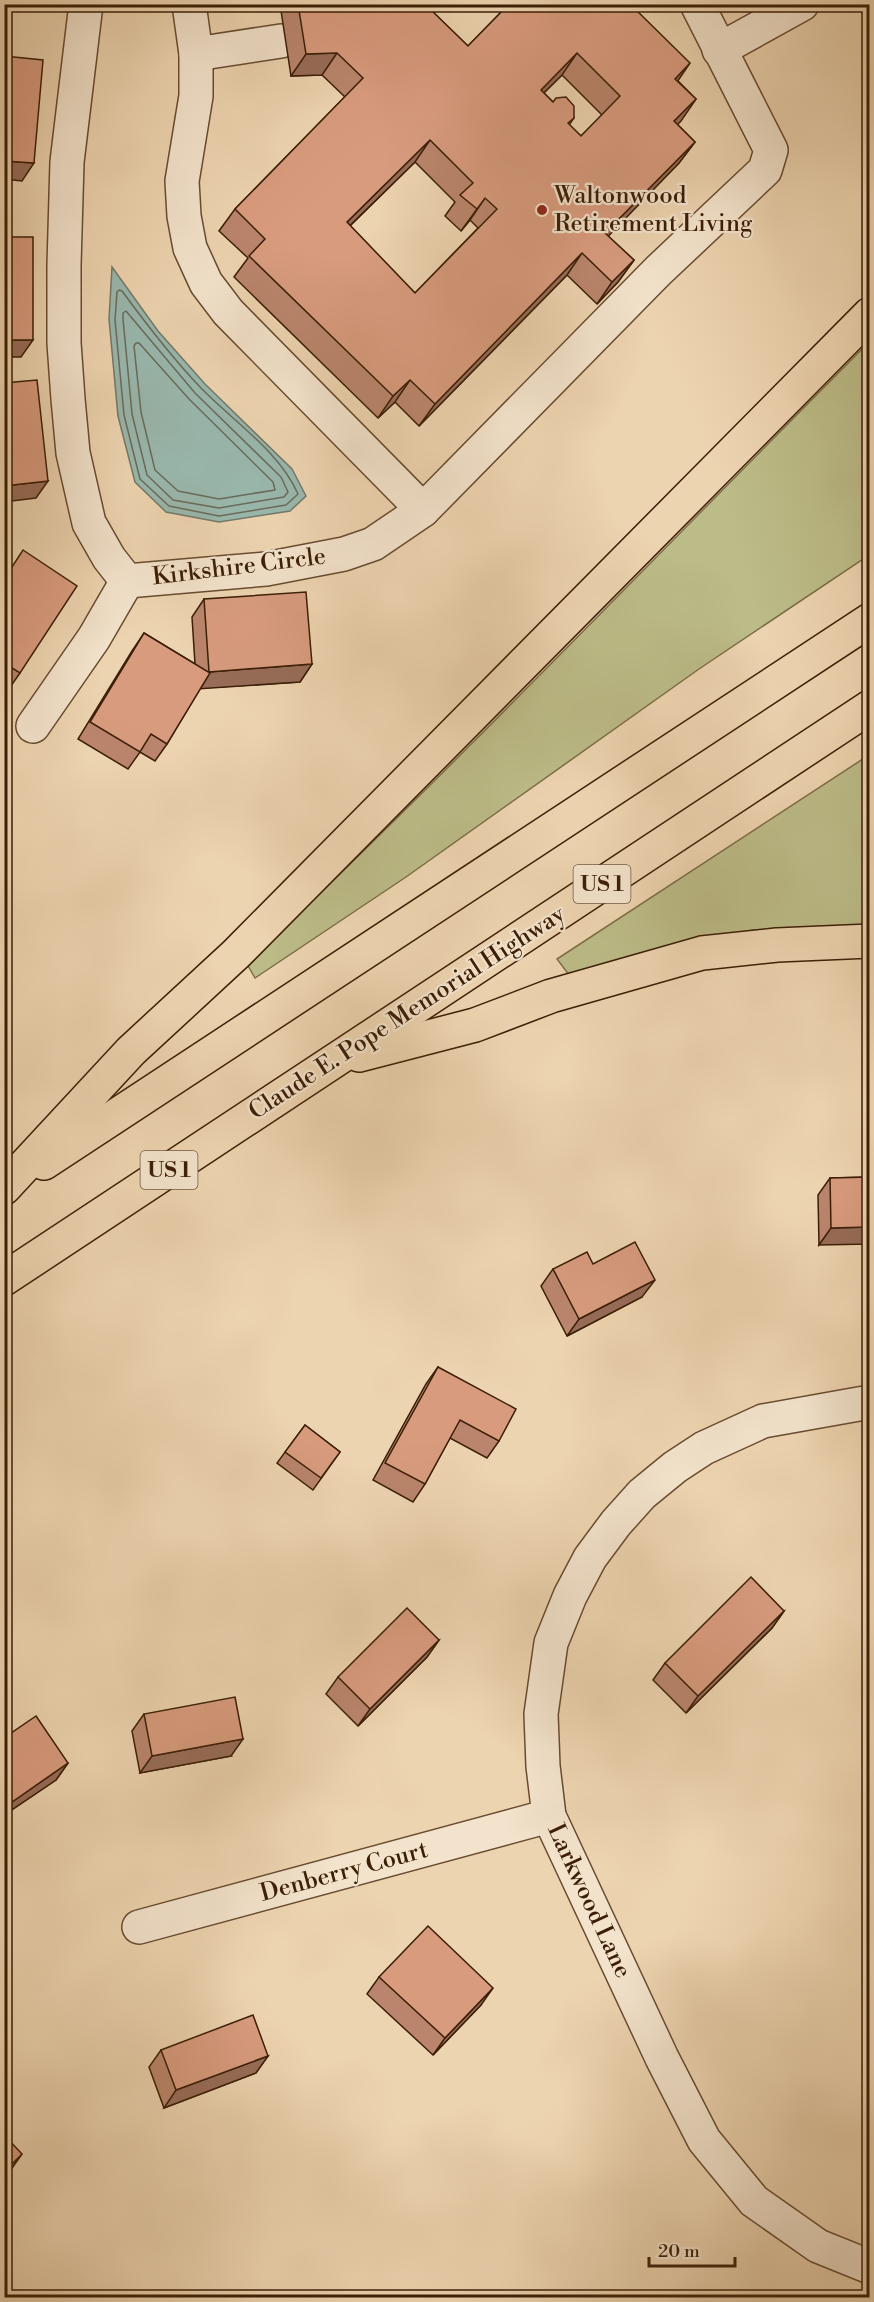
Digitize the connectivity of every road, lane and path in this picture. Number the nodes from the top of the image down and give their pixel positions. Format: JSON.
{"nodes":[{"id":1,"x":86,"y":4,"type":"edge"},
{"id":2,"x":189,"y":4,"type":"edge"},
{"id":3,"x":802,"y":4,"type":"edge"},
{"id":4,"x":702,"y":6,"type":"edge"},
{"id":5,"x":281,"y":41,"type":"dead end"},
{"id":6,"x":720,"y":50,"type":"junction"},
{"id":7,"x":196,"y":54,"type":"junction"},
{"id":8,"x":870,"y":314,"type":"edge"},
{"id":9,"x":423,"y":510,"type":"junction"},
{"id":10,"x":127,"y":581,"type":"junction"},
{"id":11,"x":870,"y":620,"type":"edge"},
{"id":12,"x":870,"y":707,"type":"edge"},
{"id":13,"x":33,"y":726,"type":"dead end"},
{"id":14,"x":870,"y":941,"type":"edge"},
{"id":15,"x":334,"y":1061,"type":"junction"},
{"id":16,"x":4,"y":1189,"type":"edge"},
{"id":17,"x":4,"y":1279,"type":"edge"},
{"id":18,"x":870,"y":1402,"type":"edge"},
{"id":19,"x":549,"y":1816,"type":"junction"},
{"id":20,"x":139,"y":1927,"type":"dead end"},
{"id":21,"x":870,"y":2267,"type":"edge"}],
"edges":[{"from":1,"to":10,"type":"street","name":"Kirkshire Circle"},
{"from":2,"to":7,"type":"street"},
{"from":3,"to":6,"type":"street"},
{"from":4,"to":6,"type":"street","name":"Kirkshire Circle"},
{"from":5,"to":7,"type":"street"},
{"from":6,"to":9,"type":"street","name":"Kirkshire Circle"},
{"from":7,"to":9,"type":"street"},
{"from":8,"to":16,"type":"highway"},
{"from":9,"to":10,"type":"street","name":"Kirkshire Circle"},
{"from":10,"to":13,"type":"street"},
{"from":11,"to":16,"type":"highway"},
{"from":12,"to":15,"type":"highway","name":"Claude E. Pope Memorial Highway","number":"US 1"},
{"from":14,"to":15,"type":"highway"},
{"from":15,"to":17,"type":"highway","name":"Claude E. Pope Memorial Highway","number":"US 1"},
{"from":18,"to":19,"type":"street","name":"Larkwood Lane"},
{"from":19,"to":20,"type":"street","name":"Denberry Court"},
{"from":19,"to":21,"type":"street","name":"Larkwood Lane"}]}
